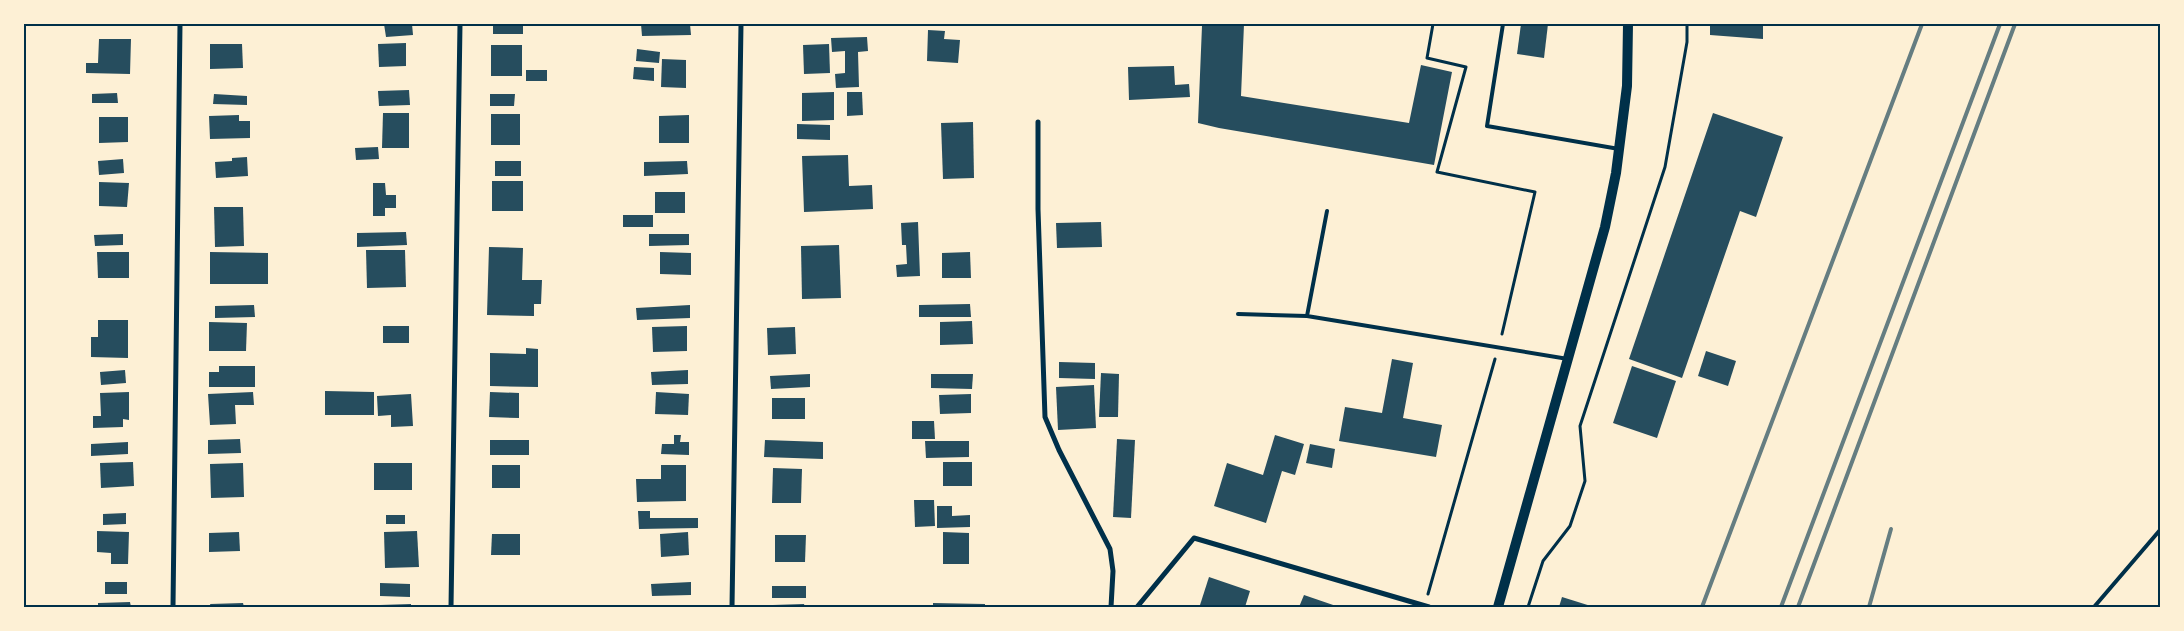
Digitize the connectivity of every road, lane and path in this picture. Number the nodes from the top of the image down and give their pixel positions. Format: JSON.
{"nodes":[{"id":1,"x":180,"y":24,"type":"edge"},
{"id":2,"x":460,"y":24,"type":"edge"},
{"id":3,"x":741,"y":24,"type":"edge"},
{"id":4,"x":1433,"y":24,"type":"edge"},
{"id":5,"x":1503,"y":24,"type":"edge"},
{"id":6,"x":1628,"y":24,"type":"edge"},
{"id":7,"x":1687,"y":24,"type":"edge"},
{"id":8,"x":1038,"y":122,"type":"dead end"},
{"id":9,"x":1619,"y":149,"type":"junction"},
{"id":10,"x":1326,"y":212,"type":"dead end"},
{"id":11,"x":1238,"y":314,"type":"dead end"},
{"id":12,"x":1307,"y":316,"type":"junction"},
{"id":13,"x":1498,"y":347,"type":"junction"},
{"id":14,"x":1568,"y":359,"type":"junction"},
{"id":15,"x":2160,"y":530,"type":"edge"},
{"id":16,"x":173,"y":607,"type":"edge"},
{"id":17,"x":450,"y":607,"type":"edge"},
{"id":18,"x":732,"y":607,"type":"edge"},
{"id":19,"x":1112,"y":607,"type":"edge"},
{"id":20,"x":1137,"y":607,"type":"edge"},
{"id":21,"x":1427,"y":607,"type":"edge"},
{"id":22,"x":1498,"y":607,"type":"edge"},
{"id":23,"x":1528,"y":607,"type":"edge"},
{"id":24,"x":2094,"y":607,"type":"edge"}],
"edges":[{"from":1,"to":16,"type":"street"},
{"from":2,"to":17,"type":"street"},
{"from":3,"to":18,"type":"street"},
{"from":4,"to":13,"type":"path"},
{"from":5,"to":9,"type":"lane"},
{"from":6,"to":9,"type":"main road"},
{"from":7,"to":23,"type":"path"},
{"from":8,"to":19,"type":"street"},
{"from":9,"to":14,"type":"main road"},
{"from":10,"to":12,"type":"lane"},
{"from":11,"to":12,"type":"lane"},
{"from":12,"to":13,"type":"lane"},
{"from":13,"to":14,"type":"lane"},
{"from":13,"to":21,"type":"path"},
{"from":14,"to":22,"type":"main road"},
{"from":15,"to":24,"type":"lane"},
{"from":20,"to":21,"type":"street"}]}
